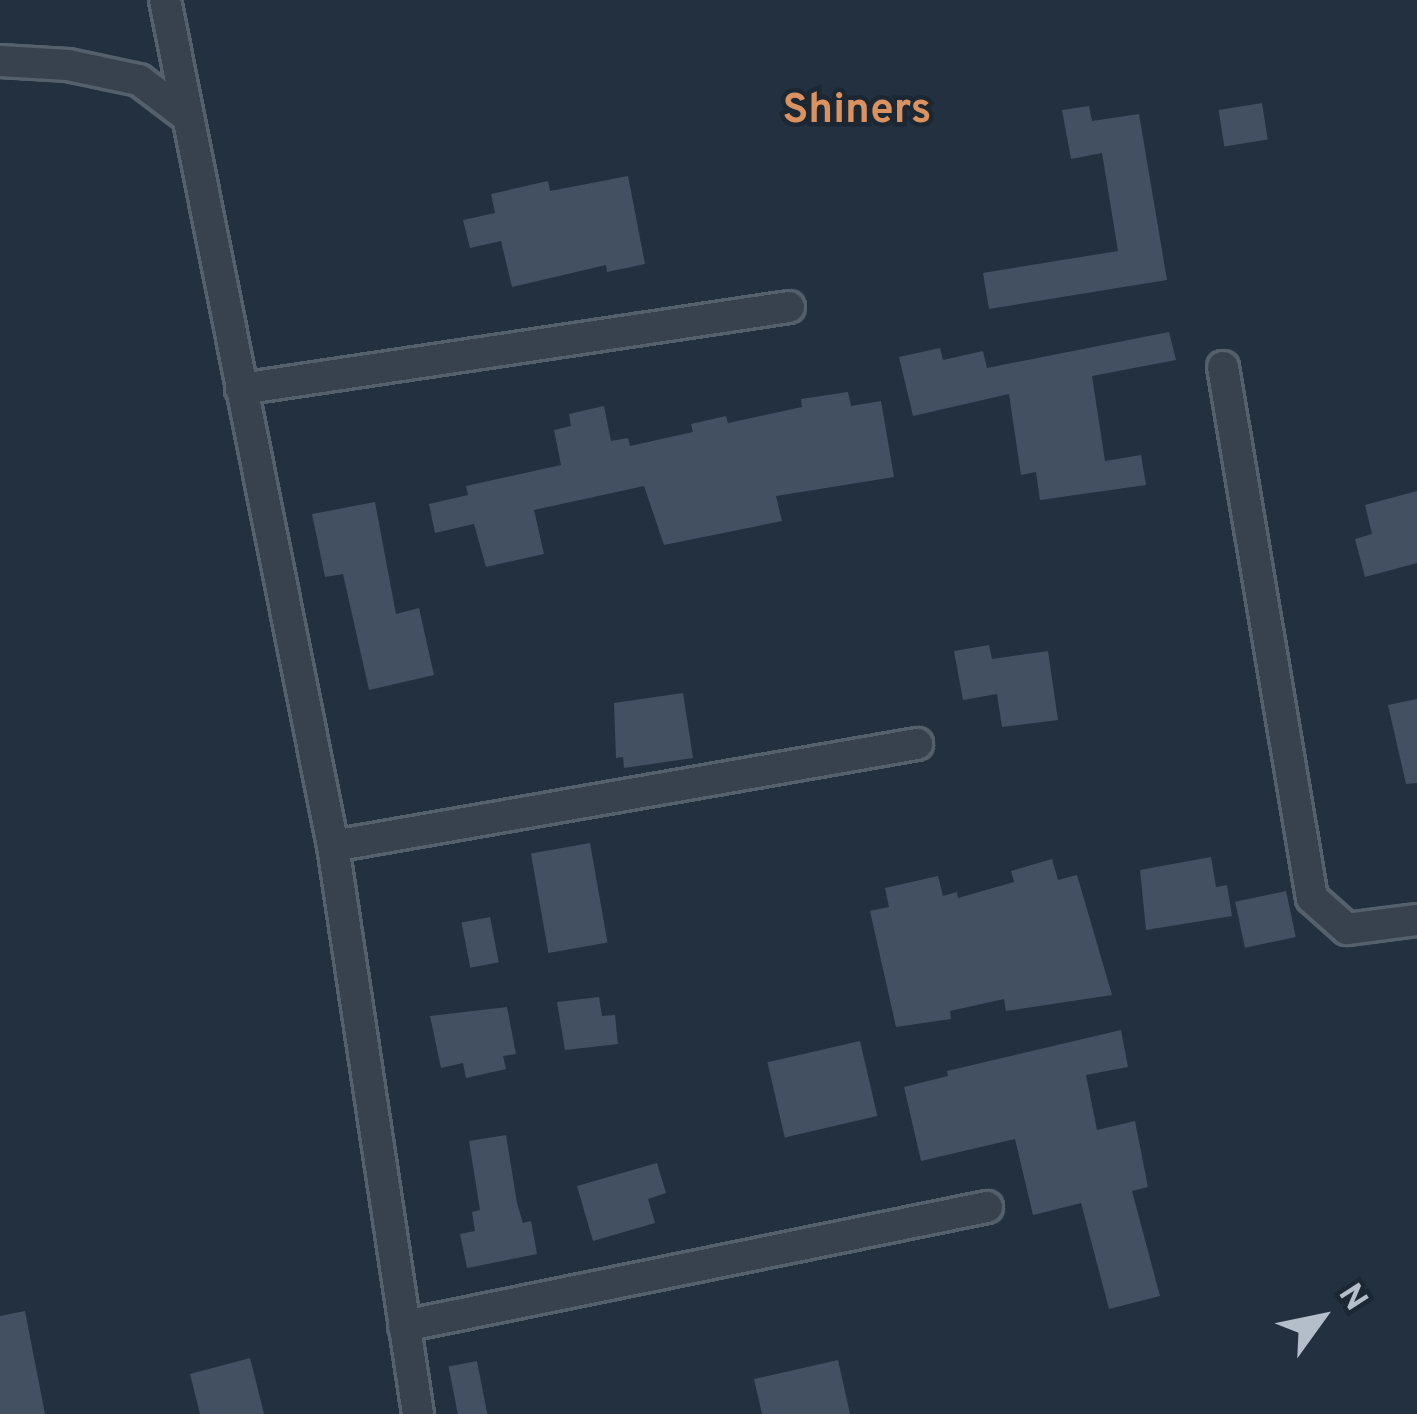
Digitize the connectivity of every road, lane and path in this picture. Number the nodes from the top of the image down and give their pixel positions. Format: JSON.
{"nodes":[{"id":1,"x":165,"y":0,"type":"edge"},
{"id":2,"x":0,"y":61,"type":"edge"},
{"id":3,"x":188,"y":117,"type":"junction"},
{"id":4,"x":788,"y":307,"type":"dead end"},
{"id":5,"x":1223,"y":367,"type":"dead end"},
{"id":6,"x":241,"y":389,"type":"junction"},
{"id":7,"x":917,"y":744,"type":"dead end"},
{"id":8,"x":333,"y":846,"type":"junction"},
{"id":9,"x":1417,"y":920,"type":"edge"},
{"id":10,"x":987,"y":1207,"type":"dead end"},
{"id":11,"x":404,"y":1326,"type":"junction"},
{"id":12,"x":418,"y":1414,"type":"edge"}],
"edges":[{"from":1,"to":3,"type":"street"},
{"from":2,"to":3,"type":"street"},
{"from":3,"to":6,"type":"street"},
{"from":4,"to":6,"type":"street"},
{"from":5,"to":9,"type":"street"},
{"from":6,"to":8,"type":"street"},
{"from":7,"to":8,"type":"street"},
{"from":8,"to":11,"type":"street"},
{"from":10,"to":11,"type":"street"},
{"from":11,"to":12,"type":"street"}]}
